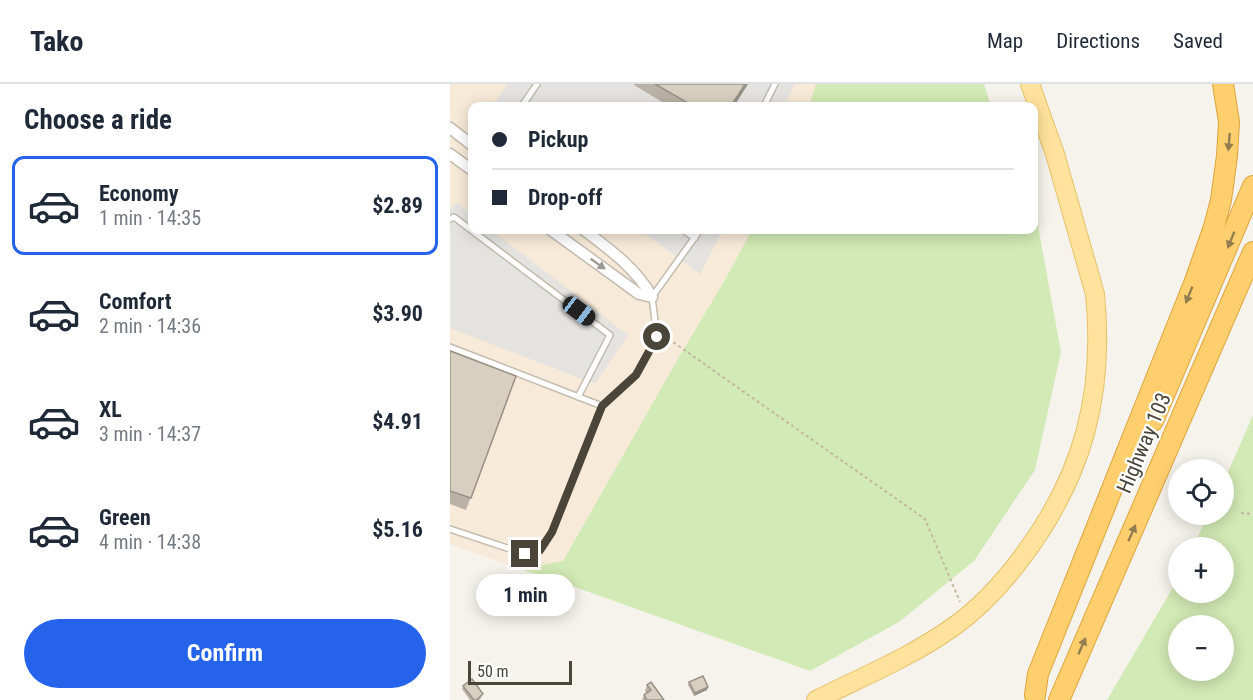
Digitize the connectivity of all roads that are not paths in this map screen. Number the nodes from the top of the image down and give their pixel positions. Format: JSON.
{"nodes":[{"id":1,"x":537,"y":84,"type":"edge"},
{"id":2,"x":776,"y":84,"type":"edge"},
{"id":3,"x":1030,"y":84,"type":"edge"},
{"id":4,"x":1223,"y":84,"type":"edge"},
{"id":5,"x":525,"y":102,"type":"edge"},
{"id":6,"x":766,"y":102,"type":"edge"},
{"id":7,"x":1036,"y":102,"type":"edge"},
{"id":8,"x":1038,"y":106,"type":"edge"},
{"id":9,"x":451,"y":131,"type":"edge"},
{"id":10,"x":468,"y":142,"type":"edge"},
{"id":11,"x":450,"y":154,"type":"edge"},
{"id":12,"x":468,"y":167,"type":"edge"},
{"id":13,"x":1253,"y":186,"type":"edge"},
{"id":14,"x":450,"y":219,"type":"edge"},
{"id":15,"x":468,"y":228,"type":"edge"},
{"id":16,"x":476,"y":234,"type":"edge"},
{"id":17,"x":556,"y":234,"type":"edge"},
{"id":18,"x":590,"y":234,"type":"edge"},
{"id":19,"x":689,"y":234,"type":"edge"},
{"id":20,"x":698,"y":234,"type":"edge"},
{"id":21,"x":695,"y":238,"type":"junction"},
{"id":22,"x":1251,"y":259,"type":"edge"},
{"id":23,"x":652,"y":297,"type":"junction"},
{"id":24,"x":450,"y":346,"type":"edge"},
{"id":25,"x":578,"y":397,"type":"junction"},
{"id":26,"x":602,"y":406,"type":"junction"},
{"id":27,"x":450,"y":529,"type":"edge"},
{"id":28,"x":1034,"y":697,"type":"edge"},
{"id":29,"x":816,"y":700,"type":"edge"},
{"id":30,"x":1059,"y":700,"type":"edge"}],
"edges":[{"from":1,"to":5,"type":"lane"},
{"from":2,"to":6,"type":"lane"},
{"from":3,"to":7,"type":"main road"},
{"from":4,"to":28,"type":"highway","one_way":true},
{"from":8,"to":29,"type":"main road"},
{"from":9,"to":10,"type":"street"},
{"from":11,"to":12,"type":"street"},
{"from":13,"to":28,"type":"highway","name":"Highway 103","one_way":true},
{"from":14,"to":15,"type":"lane"},
{"from":16,"to":25,"type":"lane"},
{"from":17,"to":23,"type":"street","one_way":true},
{"from":18,"to":23,"type":"street"},
{"from":19,"to":21,"type":"lane"},
{"from":20,"to":21,"type":"lane"},
{"from":21,"to":23,"type":"lane"},
{"from":30,"to":22,"type":"highway","name":"Highway 103","one_way":true},
{"from":23,"to":26,"type":"lane"},
{"from":24,"to":25,"type":"lane"},
{"from":25,"to":26,"type":"lane"},
{"from":26,"to":27,"type":"lane"}]}
